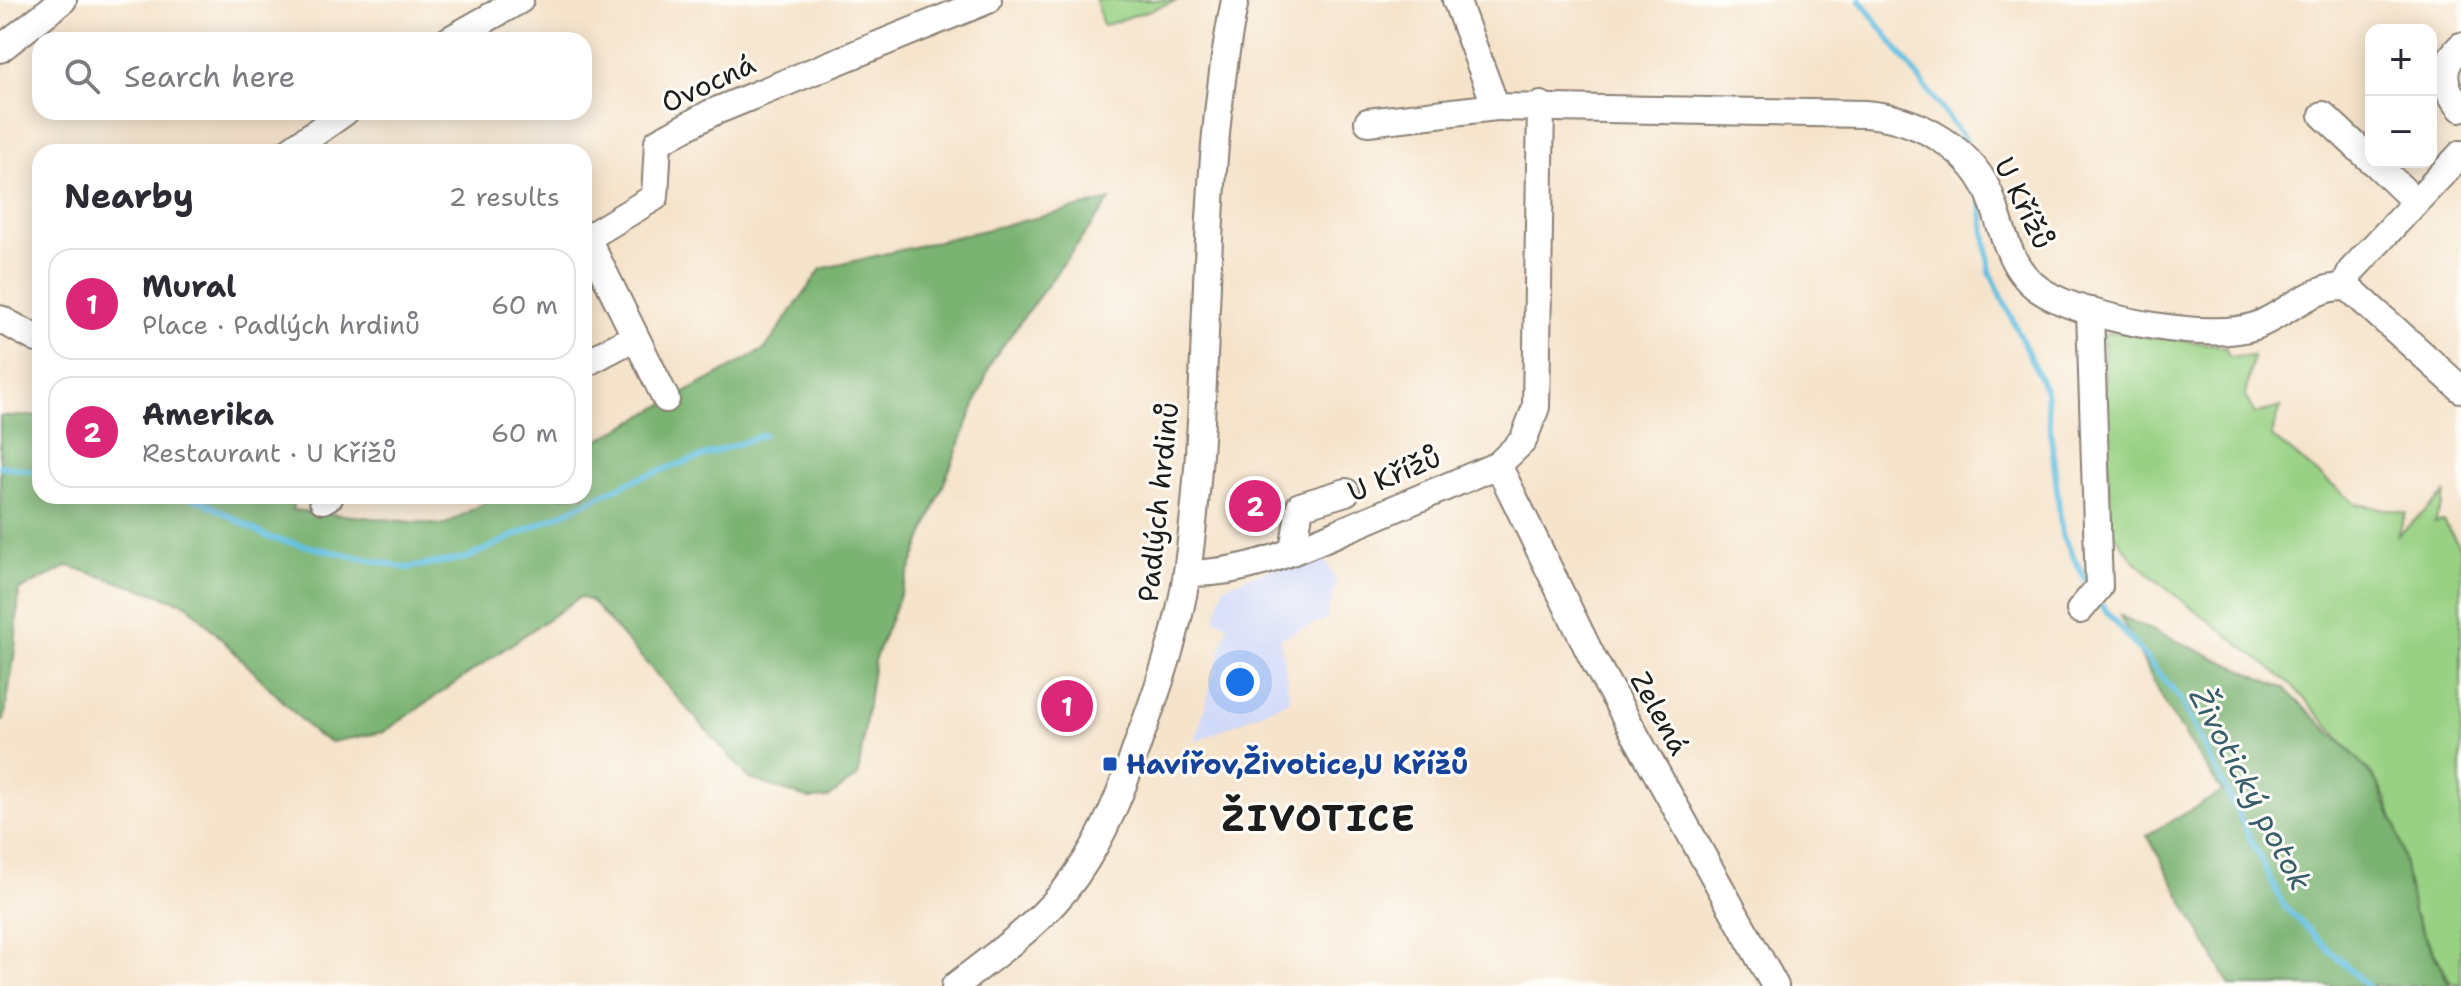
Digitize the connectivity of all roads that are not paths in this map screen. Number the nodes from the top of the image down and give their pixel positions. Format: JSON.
{"nodes":[{"id":1,"x":63,"y":0,"type":"edge"},
{"id":2,"x":520,"y":0,"type":"edge"},
{"id":3,"x":988,"y":0,"type":"edge"},
{"id":4,"x":1235,"y":0,"type":"edge"},
{"id":5,"x":1456,"y":0,"type":"edge"},
{"id":6,"x":463,"y":32,"type":"edge"},
{"id":7,"x":2461,"y":46,"type":"edge"},
{"id":8,"x":0,"y":49,"type":"edge"},
{"id":9,"x":1541,"y":105,"type":"junction"},
{"id":10,"x":1496,"y":107,"type":"junction"},
{"id":11,"x":2461,"y":108,"type":"edge"},
{"id":12,"x":2323,"y":115,"type":"dead end"},
{"id":13,"x":334,"y":120,"type":"edge"},
{"id":14,"x":1368,"y":122,"type":"dead end"},
{"id":15,"x":299,"y":144,"type":"edge"},
{"id":16,"x":2365,"y":154,"type":"edge"},
{"id":17,"x":2461,"y":154,"type":"edge"},
{"id":18,"x":2380,"y":168,"type":"edge"},
{"id":19,"x":2415,"y":201,"type":"junction"},
{"id":20,"x":592,"y":235,"type":"edge"},
{"id":21,"x":592,"y":248,"type":"edge"},
{"id":22,"x":2344,"y":287,"type":"junction"},
{"id":23,"x":2090,"y":311,"type":"junction"},
{"id":24,"x":0,"y":319,"type":"edge"},
{"id":25,"x":32,"y":336,"type":"edge"},
{"id":26,"x":635,"y":337,"type":"junction"},
{"id":27,"x":592,"y":360,"type":"edge"},
{"id":28,"x":2461,"y":389,"type":"edge"},
{"id":29,"x":666,"y":399,"type":"dead end"},
{"id":30,"x":1498,"y":465,"type":"junction"},
{"id":31,"x":1346,"y":492,"type":"dead end"},
{"id":32,"x":1293,"y":551,"type":"junction"},
{"id":33,"x":1187,"y":573,"type":"junction"},
{"id":34,"x":2080,"y":610,"type":"dead end"},
{"id":35,"x":955,"y":986,"type":"edge"},
{"id":36,"x":1775,"y":986,"type":"edge"}],
"edges":[{"from":1,"to":8,"type":"street"},
{"from":2,"to":6,"type":"street"},
{"from":3,"to":20,"type":"street","name":"Ovocná"},
{"from":4,"to":33,"type":"street","name":"Padlých hrdinů"},
{"from":5,"to":10,"type":"street"},
{"from":7,"to":11,"type":"street"},
{"from":9,"to":10,"type":"street","name":"U Křížů"},
{"from":9,"to":23,"type":"street","name":"U Křížů"},
{"from":9,"to":30,"type":"street","name":"U Křížů"},
{"from":10,"to":14,"type":"street","name":"U Křížů"},
{"from":12,"to":16,"type":"street"},
{"from":13,"to":15,"type":"street"},
{"from":17,"to":19,"type":"street"},
{"from":18,"to":19,"type":"street"},
{"from":19,"to":22,"type":"street"},
{"from":21,"to":26,"type":"street","name":"Ovocná"},
{"from":22,"to":23,"type":"street","name":"U Křížů"},
{"from":22,"to":28,"type":"street"},
{"from":23,"to":34,"type":"street"},
{"from":24,"to":25,"type":"street"},
{"from":26,"to":27,"type":"street"},
{"from":26,"to":29,"type":"street","name":"Ovocná"},
{"from":30,"to":32,"type":"street","name":"U Křížů"},
{"from":30,"to":36,"type":"street","name":"Zelená"},
{"from":31,"to":32,"type":"street"},
{"from":32,"to":33,"type":"street","name":"U Křížů"},
{"from":33,"to":35,"type":"street","name":"Padlých hrdinů"}]}
